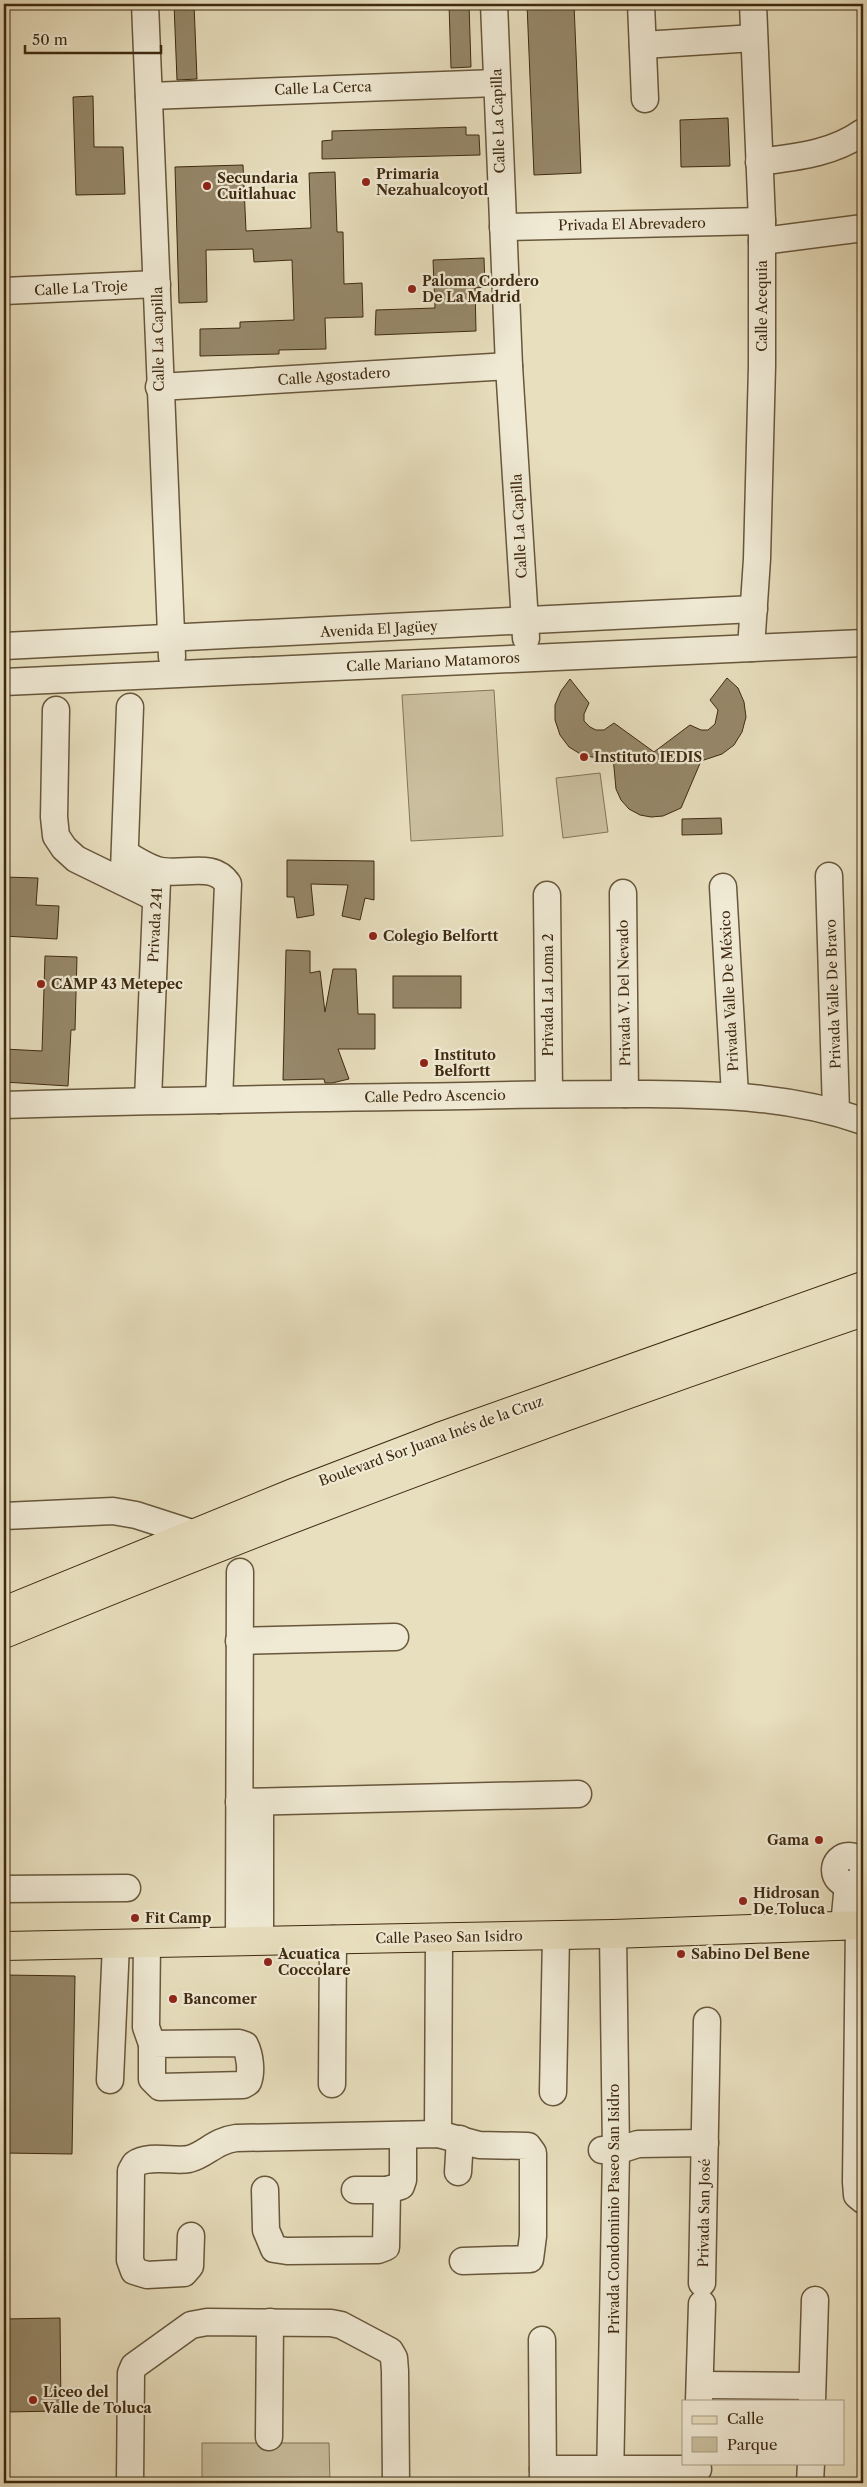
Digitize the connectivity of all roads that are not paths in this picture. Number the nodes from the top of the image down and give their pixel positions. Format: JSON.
{"nodes":[{"id":1,"x":145,"y":4,"type":"edge"},
{"id":2,"x":494,"y":4,"type":"edge"},
{"id":3,"x":641,"y":4,"type":"edge"},
{"id":4,"x":753,"y":4,"type":"edge"},
{"id":5,"x":754,"y":38,"type":"junction"},
{"id":6,"x":643,"y":45,"type":"junction"},
{"id":7,"x":496,"y":83,"type":"junction"},
{"id":8,"x":149,"y":96,"type":"junction"},
{"id":9,"x":645,"y":99,"type":"dead end"},
{"id":10,"x":863,"y":132,"type":"edge"},
{"id":11,"x":759,"y":162,"type":"junction"},
{"id":12,"x":503,"y":227,"type":"junction"},
{"id":13,"x":863,"y":228,"type":"edge"},
{"id":14,"x":762,"y":231,"type":"junction"},
{"id":15,"x":157,"y":284,"type":"junction"},
{"id":16,"x":4,"y":291,"type":"edge"},
{"id":17,"x":509,"y":366,"type":"junction"},
{"id":18,"x":159,"y":387,"type":"junction"},
{"id":19,"x":754,"y":609,"type":"junction"},
{"id":20,"x":525,"y":621,"type":"junction"},
{"id":21,"x":171,"y":639,"type":"junction"},
{"id":22,"x":863,"y":643,"type":"edge"},
{"id":23,"x":4,"y":646,"type":"edge"},
{"id":24,"x":751,"y":648,"type":"junction"},
{"id":25,"x":528,"y":658,"type":"junction"},
{"id":26,"x":173,"y":674,"type":"junction"},
{"id":27,"x":4,"y":682,"type":"edge"},
{"id":28,"x":130,"y":707,"type":"dead end"},
{"id":29,"x":56,"y":710,"type":"dead end"},
{"id":30,"x":125,"y":854,"type":"junction"},
{"id":31,"x":158,"y":870,"type":"junction"},
{"id":32,"x":829,"y":876,"type":"dead end"},
{"id":33,"x":123,"y":881,"type":"junction"},
{"id":34,"x":723,"y":887,"type":"dead end"},
{"id":35,"x":623,"y":893,"type":"dead end"},
{"id":36,"x":547,"y":895,"type":"dead end"},
{"id":37,"x":156,"y":898,"type":"junction"},
{"id":38,"x":549,"y":1094,"type":"junction"},
{"id":39,"x":625,"y":1094,"type":"junction"},
{"id":40,"x":735,"y":1095,"type":"junction"},
{"id":41,"x":148,"y":1100,"type":"junction"},
{"id":42,"x":219,"y":1100,"type":"junction"},
{"id":43,"x":4,"y":1105,"type":"edge"},
{"id":44,"x":836,"y":1112,"type":"junction"},
{"id":45,"x":863,"y":1121,"type":"edge"},
{"id":46,"x":863,"y":1286,"type":"edge"},
{"id":47,"x":863,"y":1312,"type":"edge"},
{"id":48,"x":4,"y":1516,"type":"edge"},
{"id":49,"x":195,"y":1534,"type":"junction"},
{"id":50,"x":240,"y":1572,"type":"dead end"},
{"id":51,"x":4,"y":1611,"type":"edge"},
{"id":52,"x":4,"y":1634,"type":"edge"},
{"id":53,"x":394,"y":1638,"type":"dead end"},
{"id":54,"x":240,"y":1640,"type":"junction"},
{"id":55,"x":578,"y":1794,"type":"dead end"},
{"id":56,"x":250,"y":1802,"type":"junction"},
{"id":57,"x":848,"y":1884,"type":"dead end"},
{"id":58,"x":127,"y":1888,"type":"dead end"},
{"id":59,"x":4,"y":1889,"type":"edge"},
{"id":60,"x":856,"y":1925,"type":"edge"},
{"id":61,"x":607,"y":1934,"type":"junction"},
{"id":62,"x":556,"y":1935,"type":"junction"},
{"id":63,"x":439,"y":1938,"type":"junction"},
{"id":64,"x":332,"y":1939,"type":"junction"},
{"id":65,"x":250,"y":1941,"type":"junction"},
{"id":66,"x":147,"y":1943,"type":"junction"},
{"id":67,"x":116,"y":1944,"type":"junction"},
{"id":68,"x":4,"y":1946,"type":"edge"},
{"id":69,"x":707,"y":2021,"type":"dead end"},
{"id":70,"x":152,"y":2044,"type":"dead end"},
{"id":71,"x":110,"y":2080,"type":"dead end"},
{"id":72,"x":332,"y":2084,"type":"dead end"},
{"id":73,"x":553,"y":2092,"type":"dead end"},
{"id":74,"x":403,"y":2135,"type":"junction"},
{"id":75,"x":449,"y":2137,"type":"junction"},
{"id":76,"x":705,"y":2143,"type":"junction"},
{"id":77,"x":609,"y":2150,"type":"junction"},
{"id":78,"x":458,"y":2172,"type":"dead end"},
{"id":79,"x":265,"y":2190,"type":"dead end"},
{"id":80,"x":355,"y":2190,"type":"dead end"},
{"id":81,"x":387,"y":2190,"type":"junction"},
{"id":82,"x":863,"y":2200,"type":"edge"},
{"id":83,"x":192,"y":2236,"type":"dead end"},
{"id":84,"x":463,"y":2260,"type":"dead end"},
{"id":85,"x":815,"y":2300,"type":"dead end"},
{"id":86,"x":270,"y":2322,"type":"junction"},
{"id":87,"x":542,"y":2340,"type":"dead end"},
{"id":88,"x":699,"y":2393,"type":"edge"},
{"id":89,"x":812,"y":2394,"type":"edge"},
{"id":90,"x":269,"y":2437,"type":"dead end"},
{"id":91,"x":810,"y":2464,"type":"edge"},
{"id":92,"x":698,"y":2472,"type":"edge"},
{"id":93,"x":543,"y":2476,"type":"edge"},
{"id":94,"x":602,"y":2476,"type":"edge"},
{"id":95,"x":130,"y":2483,"type":"edge"},
{"id":96,"x":396,"y":2483,"type":"edge"},
{"id":97,"x":810,"y":2483,"type":"edge"}],
"edges":[{"from":1,"to":8,"type":"street","name":"Calle La Capilla"},
{"from":2,"to":7,"type":"street","name":"Calle La Capilla"},
{"from":3,"to":6,"type":"street"},
{"from":4,"to":5,"type":"street","name":"Calle Acequia"},
{"from":5,"to":6,"type":"street"},
{"from":5,"to":11,"type":"street","name":"Calle Acequia"},
{"from":6,"to":9,"type":"street"},
{"from":7,"to":8,"type":"street","name":"Calle La Cerca"},
{"from":7,"to":12,"type":"street","name":"Calle La Capilla"},
{"from":8,"to":15,"type":"street","name":"Calle La Capilla"},
{"from":10,"to":11,"type":"street"},
{"from":11,"to":14,"type":"street","name":"Calle Acequia"},
{"from":12,"to":14,"type":"street","name":"Privada El Abrevadero"},
{"from":12,"to":17,"type":"street","name":"Calle La Capilla"},
{"from":13,"to":14,"type":"street","name":"Privada El Abrevadero"},
{"from":14,"to":19,"type":"street","name":"Calle Acequia"},
{"from":15,"to":16,"type":"street","name":"Calle La Troje"},
{"from":15,"to":18,"type":"street","name":"Calle La Capilla"},
{"from":17,"to":18,"type":"street","name":"Calle Agostadero"},
{"from":17,"to":20,"type":"street","name":"Calle La Capilla"},
{"from":18,"to":21,"type":"street","name":"Calle La Capilla"},
{"from":19,"to":20,"type":"street","name":"Avenida El Jagüey"},
{"from":19,"to":24,"type":"street","name":"Calle Acequia"},
{"from":20,"to":21,"type":"street","name":"Avenida El Jagüey"},
{"from":20,"to":25,"type":"street","name":"Calle La Capilla"},
{"from":21,"to":23,"type":"street","name":"Avenida El Jagüey"},
{"from":21,"to":26,"type":"street","name":"Calle La Capilla"},
{"from":22,"to":24,"type":"street","name":"Calle Mariano Matamoros"},
{"from":24,"to":25,"type":"street","name":"Calle Mariano Matamoros"},
{"from":25,"to":26,"type":"street","name":"Calle Mariano Matamoros"},
{"from":26,"to":27,"type":"street","name":"Calle Mariano Matamoros"},
{"from":28,"to":30,"type":"street"},
{"from":29,"to":33,"type":"street"},
{"from":30,"to":31,"type":"street"},
{"from":30,"to":33,"type":"street"},
{"from":31,"to":37,"type":"street","name":"Privada 241"},
{"from":31,"to":42,"type":"street"},
{"from":32,"to":44,"type":"street","name":"Privada Valle De Bravo"},
{"from":33,"to":37,"type":"street"},
{"from":34,"to":40,"type":"street","name":"Privada Valle De México"},
{"from":35,"to":39,"type":"street","name":"Privada V. Del Nevado"},
{"from":36,"to":38,"type":"street","name":"Privada La Loma 2"},
{"from":37,"to":41,"type":"street","name":"Privada 241"},
{"from":38,"to":39,"type":"street","name":"Calle Pedro Ascencio"},
{"from":38,"to":42,"type":"street","name":"Calle Pedro Ascencio"},
{"from":39,"to":40,"type":"street","name":"Calle Pedro Ascencio"},
{"from":40,"to":44,"type":"street","name":"Calle Pedro Ascencio"},
{"from":41,"to":42,"type":"street","name":"Calle Pedro Ascencio"},
{"from":41,"to":43,"type":"street","name":"Calle Pedro Ascencio"},
{"from":44,"to":45,"type":"street","name":"Calle Pedro Ascencio"},
{"from":46,"to":49,"type":"main road","name":"Boulevard Sor Juana Inés de la Cruz"},
{"from":47,"to":52,"type":"main road","name":"Boulevard Sor Juana Inés de la Cruz"},
{"from":48,"to":49,"type":"street"},
{"from":49,"to":51,"type":"main road","name":"Boulevard Sor Juana Inés de la Cruz"},
{"from":50,"to":54,"type":"street"},
{"from":53,"to":54,"type":"street"},
{"from":54,"to":56,"type":"street"},
{"from":55,"to":56,"type":"street"},
{"from":56,"to":65,"type":"street"},
{"from":57,"to":60,"type":"street"},
{"from":58,"to":59,"type":"street"},
{"from":60,"to":61,"type":"main road","name":"Calle Paseo San Isidro"},
{"from":60,"to":82,"type":"street"},
{"from":61,"to":62,"type":"main road","name":"Calle Paseo San Isidro"},
{"from":61,"to":77,"type":"street","name":"Privada Condominio Paseo San Isidro"},
{"from":62,"to":63,"type":"main road","name":"Calle Paseo San Isidro"},
{"from":62,"to":73,"type":"street"},
{"from":63,"to":64,"type":"main road","name":"Calle Paseo San Isidro"},
{"from":63,"to":75,"type":"street"},
{"from":64,"to":65,"type":"main road","name":"Calle Paseo San Isidro"},
{"from":64,"to":72,"type":"street"},
{"from":65,"to":66,"type":"main road","name":"Calle Paseo San Isidro"},
{"from":66,"to":67,"type":"main road","name":"Calle Paseo San Isidro"},
{"from":66,"to":70,"type":"street"},
{"from":67,"to":68,"type":"main road","name":"Calle Paseo San Isidro"},
{"from":67,"to":71,"type":"street"},
{"from":69,"to":76,"type":"street","name":"Privada San José"},
{"from":74,"to":75,"type":"street"},
{"from":74,"to":81,"type":"street"},
{"from":74,"to":83,"type":"street"},
{"from":75,"to":78,"type":"street"},
{"from":75,"to":84,"type":"street"},
{"from":76,"to":77,"type":"street","name":"Privada San José"},
{"from":76,"to":88,"type":"street","name":"Privada San José"},
{"from":77,"to":94,"type":"street","name":"Privada Condominio Paseo San Isidro"},
{"from":79,"to":81,"type":"street"},
{"from":80,"to":81,"type":"street"},
{"from":85,"to":89,"type":"street"},
{"from":86,"to":90,"type":"street"},
{"from":86,"to":95,"type":"street"},
{"from":86,"to":96,"type":"street"},
{"from":87,"to":93,"type":"street"},
{"from":88,"to":89,"type":"street"},
{"from":91,"to":97,"type":"street"},
{"from":92,"to":94,"type":"street"},
{"from":93,"to":94,"type":"street"}]}
